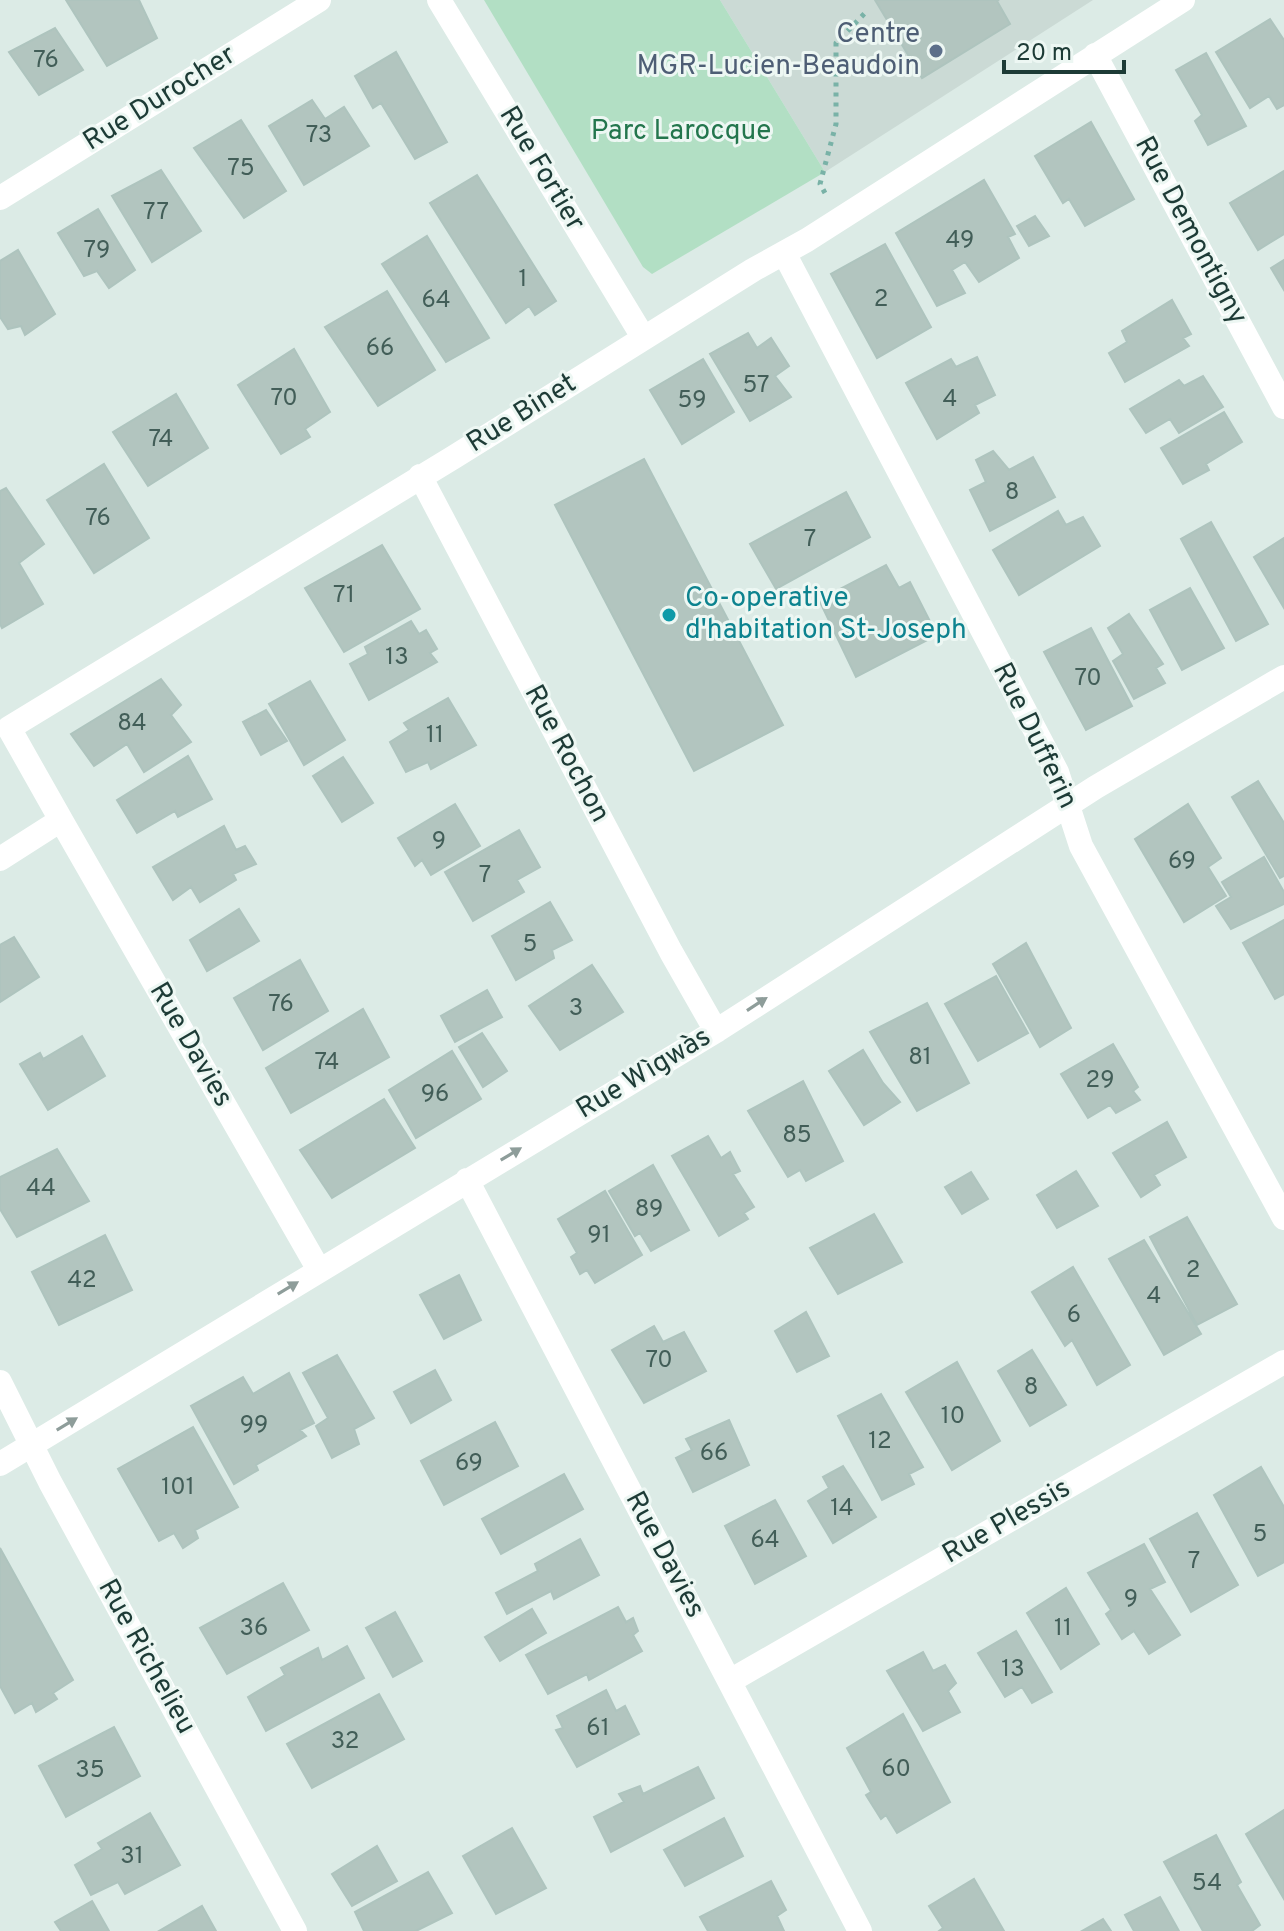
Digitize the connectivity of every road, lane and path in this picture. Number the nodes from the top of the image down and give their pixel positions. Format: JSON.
{"nodes":[{"id":1,"x":319,"y":0,"type":"edge"},
{"id":2,"x":439,"y":0,"type":"edge"},
{"id":3,"x":1183,"y":0,"type":"edge"},
{"id":4,"x":865,"y":13,"type":"dead end"},
{"id":5,"x":1095,"y":55,"type":"junction"},
{"id":6,"x":0,"y":198,"type":"edge"},
{"id":7,"x":840,"y":218,"type":"junction"},
{"id":8,"x":784,"y":253,"type":"junction"},
{"id":9,"x":643,"y":337,"type":"junction"},
{"id":10,"x":1284,"y":407,"type":"edge"},
{"id":11,"x":420,"y":476,"type":"junction"},
{"id":12,"x":1284,"y":677,"type":"edge"},
{"id":13,"x":1070,"y":805,"type":"junction"},
{"id":14,"x":61,"y":820,"type":"junction"},
{"id":15,"x":0,"y":859,"type":"edge"},
{"id":16,"x":716,"y":1031,"type":"junction"},
{"id":17,"x":467,"y":1180,"type":"junction"},
{"id":18,"x":1284,"y":1218,"type":"edge"},
{"id":19,"x":319,"y":1270,"type":"junction"},
{"id":20,"x":1284,"y":1362,"type":"edge"},
{"id":21,"x":0,"y":1382,"type":"edge"},
{"id":22,"x":31,"y":1444,"type":"junction"},
{"id":23,"x":0,"y":1464,"type":"edge"},
{"id":24,"x":730,"y":1681,"type":"junction"},
{"id":25,"x":295,"y":1931,"type":"edge"},
{"id":26,"x":860,"y":1931,"type":"edge"}],
"edges":[{"from":1,"to":6,"type":"street","name":"Rue Durocher"},
{"from":2,"to":9,"type":"street","name":"Rue Fortier"},
{"from":3,"to":5,"type":"street","name":"Rue Binet"},
{"from":4,"to":7,"type":"path"},
{"from":5,"to":7,"type":"street","name":"Rue Binet"},
{"from":5,"to":10,"type":"street","name":"Rue Demontigny"},
{"from":7,"to":8,"type":"street","name":"Rue Binet"},
{"from":8,"to":9,"type":"street","name":"Rue Binet"},
{"from":8,"to":13,"type":"street","name":"Rue Dufferin"},
{"from":9,"to":11,"type":"street","name":"Rue Binet"},
{"from":11,"to":14,"type":"street","name":"Rue Binet"},
{"from":11,"to":16,"type":"street","name":"Rue Rochon"},
{"from":12,"to":13,"type":"street","name":"Rue Wìgwàs"},
{"from":16,"to":13,"type":"street","name":"Rue Wìgwàs","one_way":true},
{"from":13,"to":18,"type":"street","name":"Rue Dufferin"},
{"from":14,"to":15,"type":"street"},
{"from":14,"to":19,"type":"street","name":"Rue Davies"},
{"from":17,"to":16,"type":"street","name":"Rue Wìgwàs","one_way":true},
{"from":17,"to":19,"type":"street","name":"Rue Wìgwàs"},
{"from":17,"to":24,"type":"street","name":"Rue Davies"},
{"from":22,"to":19,"type":"street","name":"Rue Wìgwàs","one_way":true},
{"from":20,"to":24,"type":"street","name":"Rue Plessis"},
{"from":21,"to":22,"type":"street","name":"Rue Richelieu"},
{"from":22,"to":23,"type":"street","name":"Rue Wìgwàs"},
{"from":22,"to":25,"type":"street","name":"Rue Richelieu"},
{"from":24,"to":26,"type":"street","name":"Rue Davies"}]}
